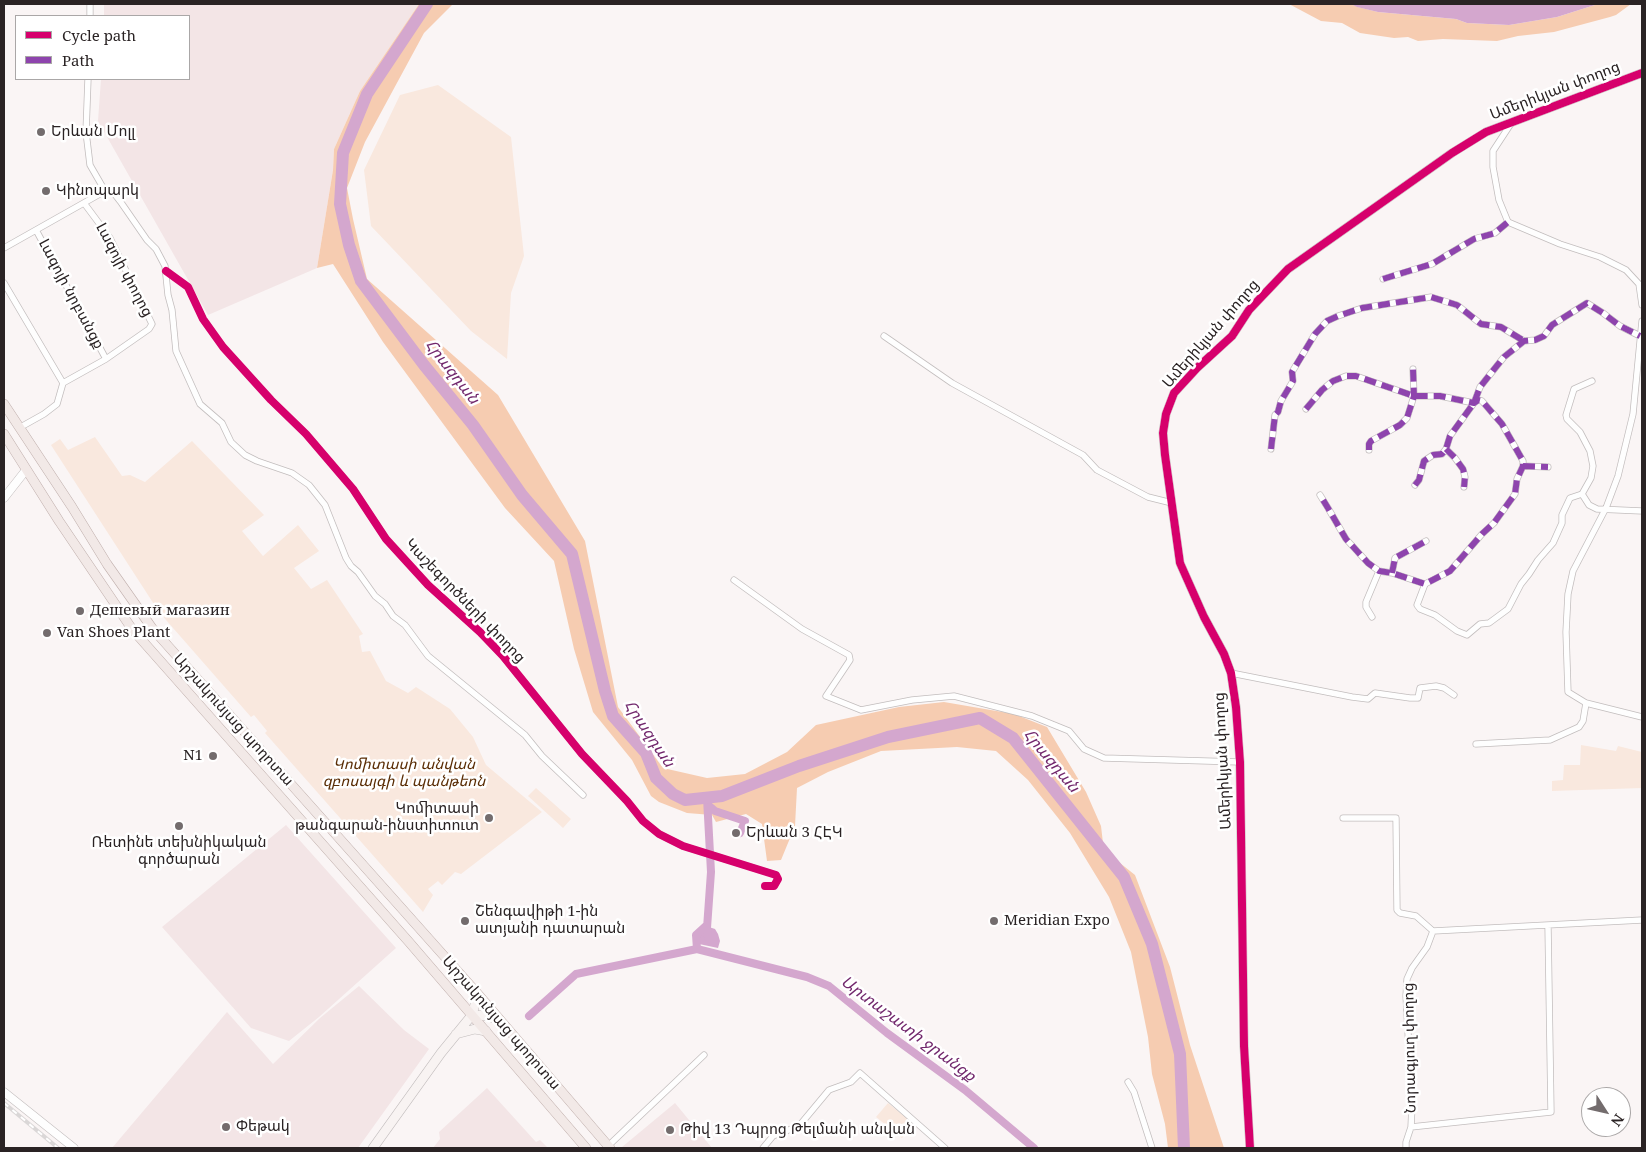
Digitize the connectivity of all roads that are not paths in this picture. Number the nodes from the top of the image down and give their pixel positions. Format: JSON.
{"nodes":[{"id":1,"x":1642,"y":73,"type":"edge"},
{"id":2,"x":88,"y":80,"type":"edge"},
{"id":3,"x":1512,"y":121,"type":"junction"},
{"id":4,"x":105,"y":191,"type":"junction"},
{"id":5,"x":84,"y":203,"type":"junction"},
{"id":6,"x":1508,"y":222,"type":"junction"},
{"id":7,"x":36,"y":230,"type":"junction"},
{"id":8,"x":4,"y":248,"type":"edge"},
{"id":9,"x":166,"y":271,"type":"junction"},
{"id":10,"x":1383,"y":279,"type":"dead end"},
{"id":11,"x":4,"y":283,"type":"edge"},
{"id":12,"x":1642,"y":305,"type":"edge"},
{"id":13,"x":1642,"y":321,"type":"edge"},
{"id":14,"x":884,"y":336,"type":"dead end"},
{"id":15,"x":1640,"y":336,"type":"junction"},
{"id":16,"x":1524,"y":341,"type":"junction"},
{"id":17,"x":106,"y":359,"type":"junction"},
{"id":18,"x":1413,"y":369,"type":"dead end"},
{"id":19,"x":1592,"y":381,"type":"dead end"},
{"id":20,"x":63,"y":383,"type":"junction"},
{"id":21,"x":1414,"y":396,"type":"junction"},
{"id":22,"x":1474,"y":403,"type":"junction"},
{"id":23,"x":4,"y":404,"type":"edge"},
{"id":24,"x":1306,"y":409,"type":"dead end"},
{"id":25,"x":18,"y":428,"type":"junction"},
{"id":26,"x":4,"y":434,"type":"edge"},
{"id":27,"x":1271,"y":449,"type":"dead end"},
{"id":28,"x":1446,"y":449,"type":"junction"},
{"id":29,"x":1369,"y":450,"type":"dead end"},
{"id":30,"x":1523,"y":466,"type":"junction"},
{"id":31,"x":1548,"y":467,"type":"dead end"},
{"id":32,"x":26,"y":470,"type":"junction"},
{"id":33,"x":1415,"y":485,"type":"dead end"},
{"id":34,"x":1464,"y":487,"type":"dead end"},
{"id":35,"x":1582,"y":494,"type":"junction"},
{"id":36,"x":1320,"y":496,"type":"dead end"},
{"id":37,"x":4,"y":498,"type":"edge"},
{"id":38,"x":1172,"y":503,"type":"junction"},
{"id":39,"x":1606,"y":508,"type":"junction"},
{"id":40,"x":1642,"y":511,"type":"edge"},
{"id":41,"x":1426,"y":541,"type":"dead end"},
{"id":42,"x":1379,"y":571,"type":"junction"},
{"id":43,"x":1392,"y":573,"type":"junction"},
{"id":44,"x":734,"y":580,"type":"dead end"},
{"id":45,"x":1425,"y":584,"type":"junction"},
{"id":46,"x":1372,"y":617,"type":"dead end"},
{"id":47,"x":1230,"y":673,"type":"junction"},
{"id":48,"x":1454,"y":695,"type":"dead end"},
{"id":49,"x":1586,"y":703,"type":"junction"},
{"id":50,"x":1642,"y":717,"type":"edge"},
{"id":51,"x":1476,"y":744,"type":"dead end"},
{"id":52,"x":1240,"y":762,"type":"junction"},
{"id":53,"x":582,"y":795,"type":"dead end"},
{"id":54,"x":1344,"y":818,"type":"dead end"},
{"id":55,"x":765,"y":886,"type":"dead end"},
{"id":56,"x":1642,"y":920,"type":"edge"},
{"id":57,"x":1548,"y":926,"type":"junction"},
{"id":58,"x":1433,"y":932,"type":"junction"},
{"id":59,"x":472,"y":988,"type":"junction"},
{"id":60,"x":472,"y":1015,"type":"junction"},
{"id":61,"x":499,"y":1020,"type":"junction"},
{"id":62,"x":458,"y":1031,"type":"junction"},
{"id":63,"x":486,"y":1031,"type":"junction"},
{"id":64,"x":704,"y":1055,"type":"dead end"},
{"id":65,"x":1128,"y":1082,"type":"dead end"},
{"id":66,"x":4,"y":1092,"type":"edge"},
{"id":67,"x":1411,"y":1127,"type":"junction"},
{"id":68,"x":609,"y":1147,"type":"edge"},
{"id":69,"x":74,"y":1148,"type":"edge"},
{"id":70,"x":373,"y":1148,"type":"edge"},
{"id":71,"x":586,"y":1148,"type":"edge"},
{"id":72,"x":763,"y":1148,"type":"edge"},
{"id":73,"x":946,"y":1148,"type":"edge"},
{"id":74,"x":1152,"y":1148,"type":"edge"},
{"id":75,"x":1250,"y":1148,"type":"edge"},
{"id":76,"x":1406,"y":1148,"type":"edge"}],
"edges":[{"from":1,"to":3,"type":"street","name":"Ամերիկյան փողոց"},
{"from":2,"to":4,"type":"street"},
{"from":3,"to":6,"type":"street"},
{"from":3,"to":38,"type":"street","name":"Ամերիկյան փողոց"},
{"from":4,"to":5,"type":"street"},
{"from":4,"to":9,"type":"street","name":"Կաշեգործների փողոց"},
{"from":5,"to":7,"type":"street"},
{"from":5,"to":17,"type":"street","name":"Լազոյի փողոց"},
{"from":6,"to":10,"type":"street"},
{"from":6,"to":12,"type":"street"},
{"from":7,"to":8,"type":"street"},
{"from":7,"to":17,"type":"street","name":"Լազոյի նրբանցք"},
{"from":9,"to":53,"type":"street","name":"Կաշեգործների փողոց"},
{"from":9,"to":55,"type":"street","name":"Կաշեգործների փողոց"},
{"from":11,"to":20,"type":"street"},
{"from":13,"to":15,"type":"street"},
{"from":14,"to":38,"type":"street"},
{"from":15,"to":16,"type":"street"},
{"from":15,"to":39,"type":"street"},
{"from":16,"to":22,"type":"street"},
{"from":16,"to":27,"type":"street"},
{"from":17,"to":20,"type":"street","name":"Լազոյի փողոց"},
{"from":18,"to":21,"type":"street"},
{"from":19,"to":35,"type":"street"},
{"from":20,"to":25,"type":"street"},
{"from":21,"to":22,"type":"street"},
{"from":21,"to":24,"type":"street"},
{"from":21,"to":29,"type":"street"},
{"from":22,"to":28,"type":"street"},
{"from":22,"to":30,"type":"street"},
{"from":23,"to":25,"type":"main road","name":"Արշակունյաց պողոտա"},
{"from":25,"to":59,"type":"main road","name":"Արշակունյաց պողոտա"},
{"from":26,"to":32,"type":"main road","name":"Արշակունյաց պողոտա"},
{"from":28,"to":33,"type":"street"},
{"from":28,"to":34,"type":"street"},
{"from":30,"to":31,"type":"street"},
{"from":30,"to":45,"type":"street"},
{"from":32,"to":37,"type":"street"},
{"from":32,"to":60,"type":"main road","name":"Արշակունյաց պողոտա"},
{"from":35,"to":39,"type":"street"},
{"from":35,"to":45,"type":"street"},
{"from":36,"to":42,"type":"street"},
{"from":38,"to":47,"type":"street","name":"Ամերիկյան փողոց"},
{"from":39,"to":40,"type":"street"},
{"from":39,"to":49,"type":"street"},
{"from":41,"to":43,"type":"street"},
{"from":42,"to":43,"type":"street"},
{"from":42,"to":46,"type":"street"},
{"from":43,"to":45,"type":"street"},
{"from":44,"to":52,"type":"street","name":"Ամերիկյան փողոց"},
{"from":47,"to":48,"type":"street"},
{"from":47,"to":52,"type":"street","name":"Ամերիկյան փողոց"},
{"from":49,"to":50,"type":"street"},
{"from":49,"to":51,"type":"street"},
{"from":52,"to":75,"type":"street","name":"Ամերիկյան փողոց"},
{"from":54,"to":58,"type":"street"},
{"from":56,"to":57,"type":"street"},
{"from":57,"to":58,"type":"street"},
{"from":57,"to":67,"type":"street"},
{"from":58,"to":67,"type":"street","name":"Նորագյուղ փողոց"},
{"from":59,"to":60,"type":"main road"},
{"from":59,"to":61,"type":"main road","name":"Արշակունյաց պողոտա"},
{"from":60,"to":61,"type":"main road"},
{"from":60,"to":62,"type":"main road"},
{"from":60,"to":63,"type":"main road","name":"Արշակունյաց պողոտա"},
{"from":61,"to":68,"type":"main road","name":"Արշակունյաց պողոտա"},
{"from":62,"to":63,"type":"main road"},
{"from":62,"to":70,"type":"main road"},
{"from":63,"to":71,"type":"main road","name":"Արշակունյաց պողոտա"},
{"from":64,"to":68,"type":"street"},
{"from":65,"to":74,"type":"street"},
{"from":66,"to":69,"type":"street"},
{"from":67,"to":76,"type":"street","name":"Նորագյուղ փողոց"},
{"from":72,"to":73,"type":"street"}]}
